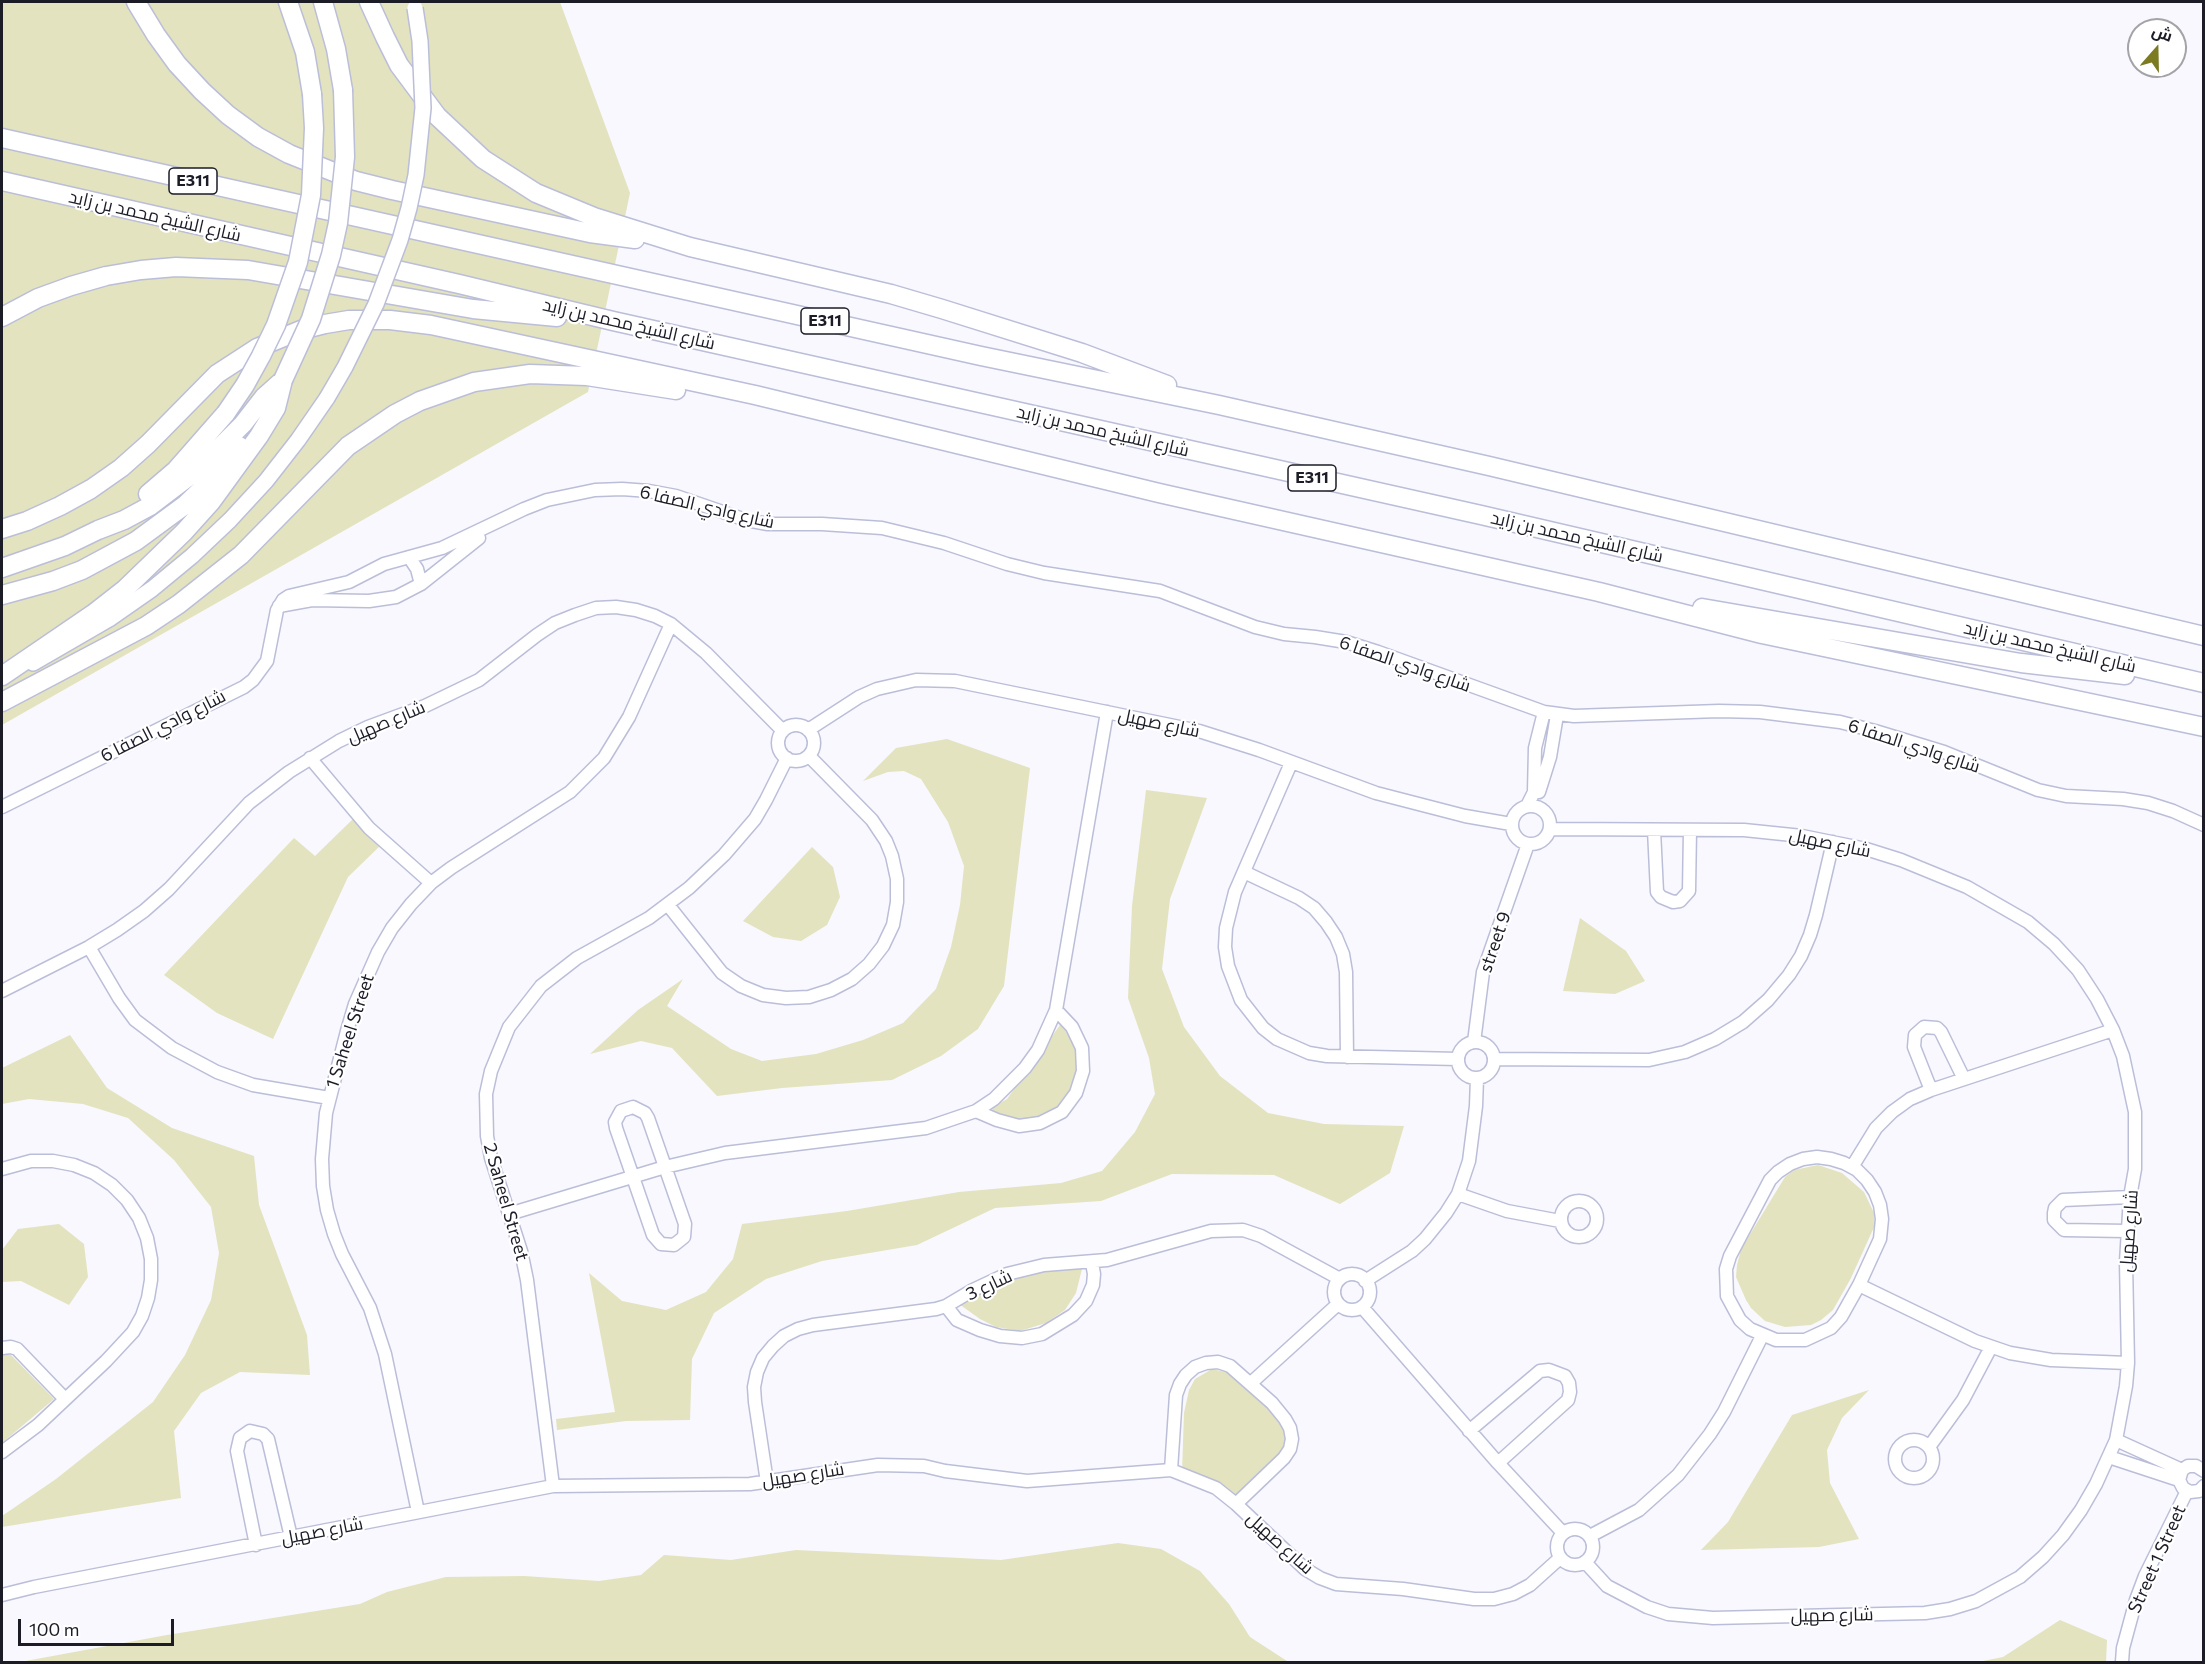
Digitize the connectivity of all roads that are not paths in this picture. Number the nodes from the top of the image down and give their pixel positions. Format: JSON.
{"nodes":[{"id":1,"x":136,"y":2,"type":"edge"},
{"id":2,"x":288,"y":2,"type":"edge"},
{"id":3,"x":323,"y":2,"type":"edge"},
{"id":4,"x":369,"y":2,"type":"edge"},
{"id":5,"x":414,"y":5,"type":"edge"},
{"id":6,"x":2,"y":138,"type":"edge"},
{"id":7,"x":2,"y":181,"type":"edge"},
{"id":8,"x":690,"y":247,"type":"junction"},
{"id":9,"x":2,"y":317,"type":"edge"},
{"id":10,"x":613,"y":321,"type":"junction"},
{"id":11,"x":755,"y":395,"type":"junction"},
{"id":12,"x":1219,"y":405,"type":"junction"},
{"id":13,"x":251,"y":430,"type":"junction"},
{"id":14,"x":503,"y":520,"type":"junction"},
{"id":15,"x":2,"y":529,"type":"edge"},
{"id":16,"x":98,"y":530,"type":"junction"},
{"id":17,"x":409,"y":557,"type":"junction"},
{"id":18,"x":2,"y":568,"type":"edge"},
{"id":19,"x":349,"y":582,"type":"junction"},
{"id":20,"x":421,"y":584,"type":"junction"},
{"id":21,"x":1599,"y":592,"type":"junction"},
{"id":22,"x":2,"y":595,"type":"edge"},
{"id":23,"x":354,"y":600,"type":"junction"},
{"id":24,"x":279,"y":606,"type":"junction"},
{"id":25,"x":671,"y":624,"type":"junction"},
{"id":26,"x":2204,"y":636,"type":"edge"},
{"id":27,"x":2,"y":678,"type":"edge"},
{"id":28,"x":2204,"y":684,"type":"edge"},
{"id":29,"x":2,"y":702,"type":"edge"},
{"id":30,"x":1107,"y":712,"type":"junction"},
{"id":31,"x":1544,"y":712,"type":"junction"},
{"id":32,"x":1557,"y":715,"type":"junction"},
{"id":33,"x":2204,"y":727,"type":"edge"},
{"id":34,"x":1540,"y":729,"type":"junction"},
{"id":35,"x":808,"y":730,"type":"junction"},
{"id":36,"x":783,"y":732,"type":"junction"},
{"id":37,"x":1554,"y":732,"type":"junction"},
{"id":38,"x":809,"y":756,"type":"junction"},
{"id":39,"x":310,"y":758,"type":"junction"},
{"id":40,"x":787,"y":758,"type":"junction"},
{"id":41,"x":1291,"y":763,"type":"junction"},
{"id":42,"x":1539,"y":779,"type":"junction"},
{"id":43,"x":1527,"y":806,"type":"junction"},
{"id":44,"x":2,"y":807,"type":"edge"},
{"id":45,"x":1541,"y":808,"type":"junction"},
{"id":46,"x":1511,"y":824,"type":"junction"},
{"id":47,"x":2204,"y":825,"type":"edge"},
{"id":48,"x":1550,"y":829,"type":"junction"},
{"id":49,"x":1654,"y":830,"type":"junction"},
{"id":50,"x":1690,"y":830,"type":"junction"},
{"id":51,"x":1833,"y":842,"type":"junction"},
{"id":52,"x":1528,"y":844,"type":"junction"},
{"id":53,"x":1244,"y":872,"type":"junction"},
{"id":54,"x":431,"y":883,"type":"junction"},
{"id":55,"x":668,"y":905,"type":"junction"},
{"id":56,"x":89,"y":947,"type":"junction"},
{"id":57,"x":2,"y":991,"type":"edge"},
{"id":58,"x":1056,"y":1010,"type":"junction"},
{"id":59,"x":2113,"y":1030,"type":"junction"},
{"id":60,"x":1474,"y":1042,"type":"junction"},
{"id":61,"x":1347,"y":1056,"type":"junction"},
{"id":62,"x":1458,"y":1059,"type":"junction"},
{"id":63,"x":1494,"y":1059,"type":"junction"},
{"id":64,"x":1476,"y":1078,"type":"junction"},
{"id":65,"x":1964,"y":1079,"type":"junction"},
{"id":66,"x":1931,"y":1090,"type":"junction"},
{"id":67,"x":328,"y":1098,"type":"junction"},
{"id":68,"x":976,"y":1111,"type":"junction"},
{"id":69,"x":664,"y":1167,"type":"junction"},
{"id":70,"x":1851,"y":1167,"type":"junction"},
{"id":71,"x":2,"y":1169,"type":"edge"},
{"id":72,"x":633,"y":1178,"type":"junction"},
{"id":73,"x":1458,"y":1194,"type":"junction"},
{"id":74,"x":2130,"y":1197,"type":"junction"},
{"id":75,"x":509,"y":1214,"type":"junction"},
{"id":76,"x":1560,"y":1221,"type":"dead end"},
{"id":77,"x":2127,"y":1231,"type":"junction"},
{"id":78,"x":1092,"y":1263,"type":"junction"},
{"id":79,"x":1340,"y":1279,"type":"junction"},
{"id":80,"x":1365,"y":1281,"type":"junction"},
{"id":81,"x":1859,"y":1285,"type":"junction"},
{"id":82,"x":1338,"y":1304,"type":"junction"},
{"id":83,"x":946,"y":1306,"type":"junction"},
{"id":84,"x":1362,"y":1307,"type":"junction"},
{"id":85,"x":1762,"y":1336,"type":"junction"},
{"id":86,"x":2,"y":1347,"type":"edge"},
{"id":87,"x":1991,"y":1347,"type":"junction"},
{"id":88,"x":2128,"y":1363,"type":"junction"},
{"id":89,"x":1251,"y":1383,"type":"junction"},
{"id":90,"x":65,"y":1399,"type":"junction"},
{"id":91,"x":1469,"y":1431,"type":"junction"},
{"id":92,"x":2116,"y":1440,"type":"junction"},
{"id":93,"x":1929,"y":1447,"type":"dead end"},
{"id":94,"x":2,"y":1452,"type":"edge"},
{"id":95,"x":2109,"y":1457,"type":"junction"},
{"id":96,"x":2154,"y":1458,"type":"junction"},
{"id":97,"x":1498,"y":1464,"type":"junction"},
{"id":98,"x":2203,"y":1468,"type":"edge"},
{"id":99,"x":1171,"y":1470,"type":"junction"},
{"id":100,"x":2149,"y":1470,"type":"junction"},
{"id":101,"x":767,"y":1482,"type":"junction"},
{"id":102,"x":553,"y":1486,"type":"junction"},
{"id":103,"x":2191,"y":1486,"type":"edge"},
{"id":104,"x":1236,"y":1504,"type":"junction"},
{"id":105,"x":418,"y":1512,"type":"junction"},
{"id":106,"x":1563,"y":1533,"type":"junction"},
{"id":107,"x":1590,"y":1536,"type":"junction"},
{"id":108,"x":291,"y":1537,"type":"junction"},
{"id":109,"x":256,"y":1545,"type":"junction"},
{"id":110,"x":1560,"y":1558,"type":"junction"},
{"id":111,"x":1586,"y":1562,"type":"junction"},
{"id":112,"x":2,"y":1595,"type":"edge"},
{"id":113,"x":2122,"y":1662,"type":"edge"}],
"edges":[{"from":1,"to":8,"type":"highway"},
{"from":2,"to":16,"type":"highway","bridge":true},
{"from":3,"to":13,"type":"highway","bridge":true},
{"from":4,"to":8,"type":"highway"},
{"from":5,"to":27,"type":"main road","bridge":true},
{"from":6,"to":12,"type":"highway","number":"E311"},
{"from":7,"to":10,"type":"highway","name":"شارع الشيخ محمد بن زايد","number":"E311"},
{"from":8,"to":12,"type":"highway"},
{"from":9,"to":10,"type":"highway"},
{"from":10,"to":28,"type":"highway","name":"شارع الشيخ محمد بن زايد","number":"E311"},
{"from":11,"to":15,"type":"highway"},
{"from":11,"to":21,"type":"highway"},
{"from":11,"to":29,"type":"highway"},
{"from":12,"to":26,"type":"highway","number":"E311"},
{"from":13,"to":16,"type":"highway"},
{"from":13,"to":22,"type":"highway"},
{"from":13,"to":27,"type":"highway"},
{"from":14,"to":17,"type":"street","name":"شارع وادي الصفا 6"},
{"from":14,"to":20,"type":"street","name":"شارع وادي الصفا 6"},
{"from":14,"to":31,"type":"street","name":"شارع وادي الصفا 6"},
{"from":16,"to":18,"type":"highway"},
{"from":17,"to":19,"type":"street","name":"شارع وادي الصفا 6"},
{"from":17,"to":20,"type":"street"},
{"from":19,"to":23,"type":"street"},
{"from":19,"to":24,"type":"street","name":"شارع وادي الصفا 6"},
{"from":20,"to":23,"type":"street","name":"شارع وادي الصفا 6"},
{"from":21,"to":28,"type":"highway"},
{"from":21,"to":33,"type":"highway"},
{"from":23,"to":24,"type":"street","name":"شارع وادي الصفا 6"},
{"from":24,"to":44,"type":"street","name":"شارع وادي الصفا 6"},
{"from":25,"to":36,"type":"street","name":"شارع صهيل"},
{"from":25,"to":39,"type":"street","name":"شارع صهيل"},
{"from":25,"to":54,"type":"street","name":"1 Saheel Street"},
{"from":30,"to":35,"type":"street","name":"شارع صهيل"},
{"from":30,"to":41,"type":"street","name":"شارع صهيل"},
{"from":30,"to":58,"type":"street"},
{"from":31,"to":32,"type":"street","name":"شارع وادي الصفا 6"},
{"from":31,"to":34,"type":"street"},
{"from":32,"to":37,"type":"street"},
{"from":32,"to":47,"type":"street","name":"شارع وادي الصفا 6"},
{"from":34,"to":37,"type":"street"},
{"from":34,"to":42,"type":"street"},
{"from":35,"to":36,"type":"street"},
{"from":35,"to":38,"type":"street"},
{"from":36,"to":40,"type":"street"},
{"from":37,"to":42,"type":"street"},
{"from":38,"to":40,"type":"street"},
{"from":38,"to":55,"type":"street"},
{"from":39,"to":54,"type":"street"},
{"from":39,"to":56,"type":"street","name":"شارع صهيل"},
{"from":40,"to":55,"type":"street","name":"2 Saheel Street"},
{"from":41,"to":46,"type":"street","name":"شارع صهيل"},
{"from":41,"to":53,"type":"street"},
{"from":42,"to":43,"type":"street"},
{"from":42,"to":45,"type":"street"},
{"from":43,"to":45,"type":"street"},
{"from":43,"to":46,"type":"street"},
{"from":45,"to":48,"type":"street"},
{"from":46,"to":52,"type":"street"},
{"from":48,"to":49,"type":"street","name":"شارع صهيل"},
{"from":48,"to":52,"type":"street"},
{"from":49,"to":50,"type":"street","name":"شارع صهيل"},
{"from":49,"to":50,"type":"street"},
{"from":50,"to":51,"type":"street","name":"شارع صهيل"},
{"from":51,"to":59,"type":"street","name":"شارع صهيل"},
{"from":51,"to":63,"type":"street"},
{"from":52,"to":60,"type":"street","name":"street 9"},
{"from":53,"to":61,"type":"street"},
{"from":53,"to":61,"type":"street"},
{"from":54,"to":67,"type":"street","name":"1 Saheel Street"},
{"from":55,"to":75,"type":"street","name":"2 Saheel Street"},
{"from":56,"to":57,"type":"street","name":"شارع صهيل"},
{"from":56,"to":67,"type":"street"},
{"from":58,"to":68,"type":"street"},
{"from":58,"to":68,"type":"street"},
{"from":59,"to":65,"type":"street"},
{"from":59,"to":74,"type":"street","name":"شارع صهيل"},
{"from":60,"to":62,"type":"street"},
{"from":60,"to":63,"type":"street"},
{"from":61,"to":62,"type":"street"},
{"from":62,"to":64,"type":"street"},
{"from":63,"to":64,"type":"street"},
{"from":64,"to":73,"type":"street"},
{"from":65,"to":66,"type":"street"},
{"from":65,"to":66,"type":"street"},
{"from":66,"to":70,"type":"street"},
{"from":67,"to":105,"type":"street","name":"1 Saheel Street"},
{"from":68,"to":69,"type":"street"},
{"from":69,"to":72,"type":"street"},
{"from":69,"to":72,"type":"street"},
{"from":69,"to":72,"type":"street"},
{"from":70,"to":81,"type":"street"},
{"from":70,"to":85,"type":"street"},
{"from":71,"to":90,"type":"street"},
{"from":72,"to":75,"type":"street"},
{"from":73,"to":76,"type":"street"},
{"from":73,"to":80,"type":"street"},
{"from":74,"to":77,"type":"street","name":"شارع صهيل"},
{"from":74,"to":77,"type":"street"},
{"from":75,"to":102,"type":"street","name":"2 Saheel Street"},
{"from":77,"to":88,"type":"street","name":"شارع صهيل"},
{"from":78,"to":79,"type":"street","name":"3 شارع"},
{"from":78,"to":83,"type":"street","name":"3 شارع"},
{"from":78,"to":83,"type":"street"},
{"from":79,"to":80,"type":"street"},
{"from":79,"to":82,"type":"street"},
{"from":80,"to":84,"type":"street"},
{"from":81,"to":85,"type":"street"},
{"from":81,"to":87,"type":"street"},
{"from":82,"to":84,"type":"street"},
{"from":82,"to":89,"type":"street"},
{"from":83,"to":101,"type":"street","name":"3 شارع"},
{"from":84,"to":91,"type":"street"},
{"from":85,"to":107,"type":"street"},
{"from":86,"to":90,"type":"street"},
{"from":87,"to":88,"type":"street"},
{"from":87,"to":93,"type":"street"},
{"from":88,"to":92,"type":"street","name":"شارع صهيل"},
{"from":89,"to":99,"type":"street"},
{"from":89,"to":104,"type":"street"},
{"from":90,"to":94,"type":"street"},
{"from":91,"to":97,"type":"street"},
{"from":91,"to":97,"type":"street"},
{"from":92,"to":95,"type":"street","name":"شارع صهيل"},
{"from":92,"to":96,"type":"street"},
{"from":95,"to":100,"type":"street"},
{"from":95,"to":111,"type":"street","name":"شارع صهيل"},
{"from":96,"to":100,"type":"street"},
{"from":96,"to":103,"type":"street"},
{"from":97,"to":106,"type":"street"},
{"from":98,"to":103,"type":"street"},
{"from":99,"to":101,"type":"street","name":"شارع صهيل"},
{"from":99,"to":104,"type":"street","name":"شارع صهيل"},
{"from":100,"to":103,"type":"street"},
{"from":101,"to":102,"type":"street","name":"شارع صهيل"},
{"from":102,"to":105,"type":"street","name":"شارع صهيل"},
{"from":103,"to":113,"type":"street","name":"Street 1 Street"},
{"from":104,"to":110,"type":"street","name":"شارع صهيل"},
{"from":105,"to":108,"type":"street","name":"شارع صهيل"},
{"from":106,"to":107,"type":"street"},
{"from":106,"to":110,"type":"street"},
{"from":107,"to":111,"type":"street"},
{"from":108,"to":109,"type":"street","name":"شارع صهيل"},
{"from":108,"to":109,"type":"street"},
{"from":109,"to":112,"type":"street","name":"شارع صهيل"},
{"from":110,"to":111,"type":"street"}]}
